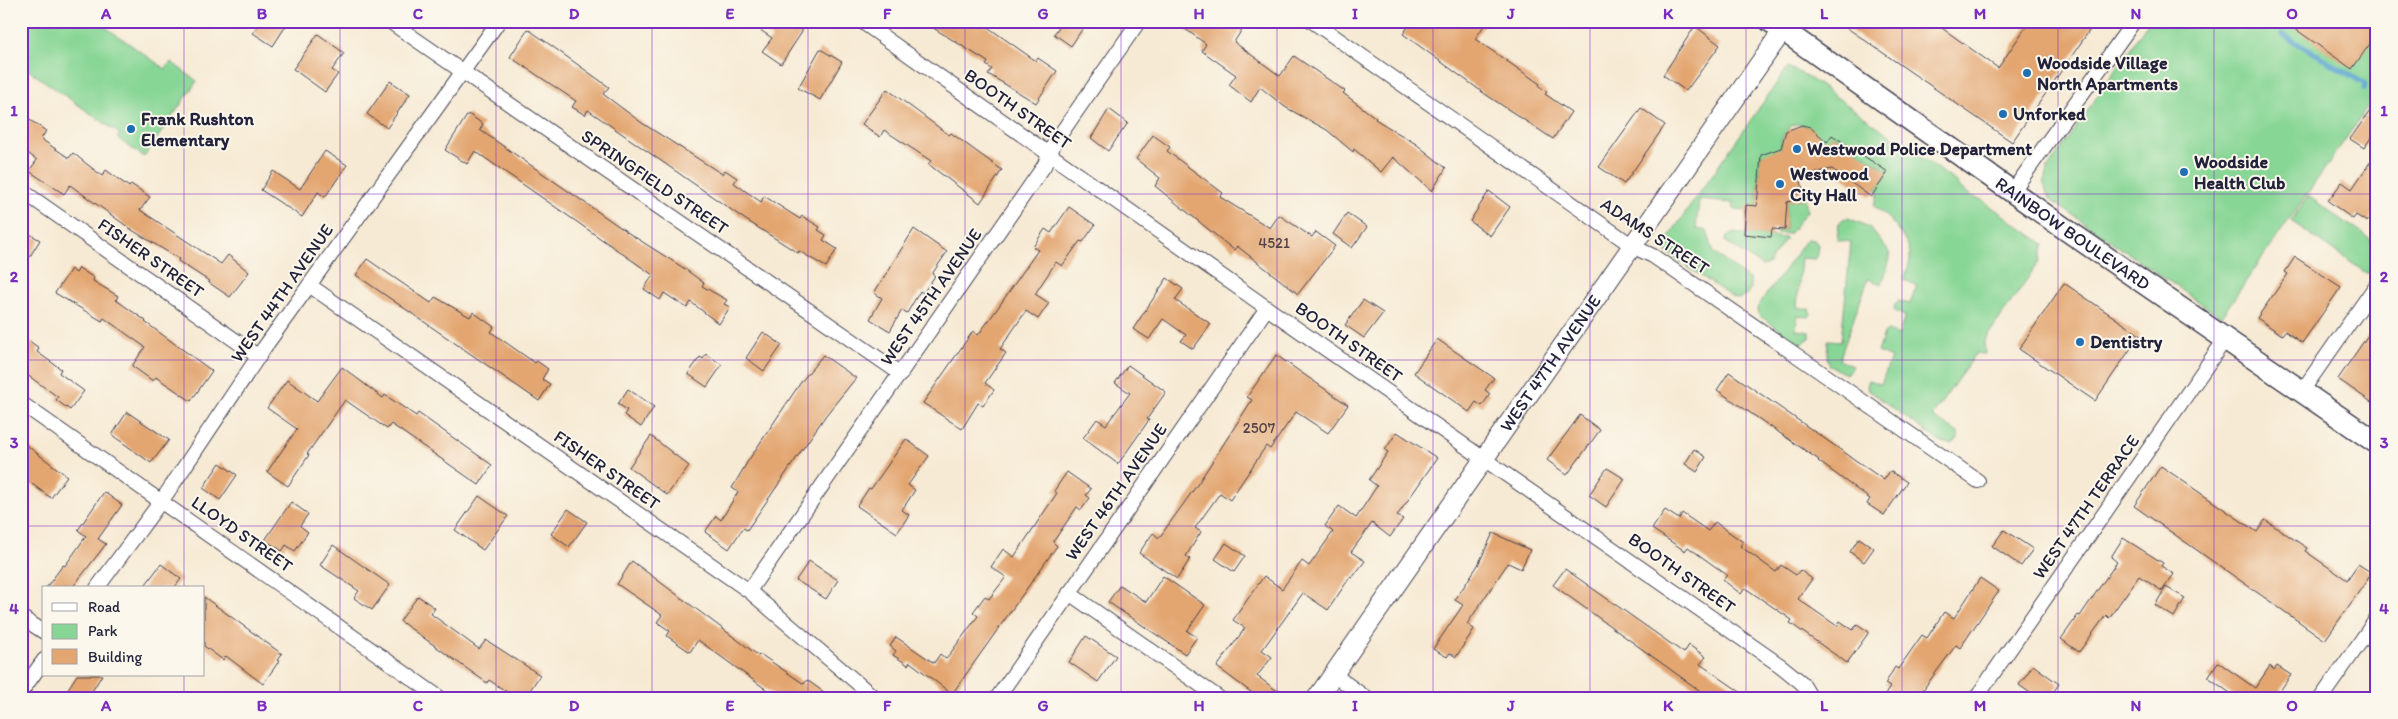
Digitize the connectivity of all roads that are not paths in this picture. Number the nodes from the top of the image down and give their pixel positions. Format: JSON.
{"nodes":[{"id":1,"x":389,"y":21,"type":"edge"},
{"id":2,"x":499,"y":21,"type":"edge"},
{"id":3,"x":861,"y":21,"type":"edge"},
{"id":4,"x":1139,"y":21,"type":"edge"},
{"id":5,"x":1312,"y":21,"type":"edge"},
{"id":6,"x":2134,"y":21,"type":"edge"},
{"id":7,"x":1777,"y":26,"type":"edge"},
{"id":8,"x":463,"y":73,"type":"junction"},
{"id":9,"x":1051,"y":156,"type":"junction"},
{"id":10,"x":21,"y":190,"type":"edge"},
{"id":11,"x":2012,"y":192,"type":"junction"},
{"id":12,"x":1634,"y":247,"type":"junction"},
{"id":13,"x":2377,"y":284,"type":"edge"},
{"id":14,"x":309,"y":285,"type":"junction"},
{"id":15,"x":1267,"y":308,"type":"junction"},
{"id":16,"x":2226,"y":338,"type":"junction"},
{"id":17,"x":259,"y":357,"type":"junction"},
{"id":18,"x":901,"y":374,"type":"junction"},
{"id":19,"x":2302,"y":391,"type":"junction"},
{"id":20,"x":21,"y":403,"type":"edge"},
{"id":21,"x":2377,"y":443,"type":"edge"},
{"id":22,"x":1485,"y":459,"type":"junction"},
{"id":23,"x":1978,"y":481,"type":"dead end"},
{"id":24,"x":162,"y":500,"type":"junction"},
{"id":25,"x":98,"y":586,"type":"edge"},
{"id":26,"x":749,"y":591,"type":"junction"},
{"id":27,"x":1069,"y":593,"type":"junction"},
{"id":28,"x":21,"y":616,"type":"edge"},
{"id":29,"x":2377,"y":618,"type":"edge"},
{"id":30,"x":42,"y":631,"type":"edge"},
{"id":31,"x":42,"y":663,"type":"edge"},
{"id":32,"x":1333,"y":674,"type":"junction"},
{"id":33,"x":21,"y":692,"type":"edge"},
{"id":34,"x":440,"y":698,"type":"edge"},
{"id":35,"x":875,"y":698,"type":"edge"},
{"id":36,"x":997,"y":698,"type":"edge"},
{"id":37,"x":1219,"y":698,"type":"edge"},
{"id":38,"x":1317,"y":698,"type":"edge"},
{"id":39,"x":1366,"y":698,"type":"edge"},
{"id":40,"x":1811,"y":698,"type":"edge"},
{"id":41,"x":1976,"y":698,"type":"edge"},
{"id":42,"x":2321,"y":698,"type":"edge"}],
"edges":[{"from":1,"to":8,"type":"street","name":"SPRINGFIELD STREET"},
{"from":2,"to":8,"type":"street","name":"WEST 44TH AVENUE"},
{"from":3,"to":9,"type":"street","name":"BOOTH STREET"},
{"from":4,"to":9,"type":"street","name":"WEST 45TH AVENUE"},
{"from":5,"to":12,"type":"street","name":"ADAMS STREET"},
{"from":6,"to":11,"type":"street"},
{"from":7,"to":11,"type":"main road","name":"RAINBOW BOULEVARD"},
{"from":7,"to":12,"type":"street","name":"WEST 47TH AVENUE"},
{"from":8,"to":14,"type":"street","name":"WEST 44TH AVENUE"},
{"from":8,"to":18,"type":"street","name":"SPRINGFIELD STREET"},
{"from":9,"to":15,"type":"street","name":"BOOTH STREET"},
{"from":9,"to":18,"type":"street","name":"WEST 45TH AVENUE"},
{"from":10,"to":17,"type":"street","name":"FISHER STREET"},
{"from":11,"to":16,"type":"main road","name":"RAINBOW BOULEVARD"},
{"from":12,"to":22,"type":"street","name":"WEST 47TH AVENUE"},
{"from":12,"to":23,"type":"street","name":"ADAMS STREET"},
{"from":13,"to":19,"type":"street"},
{"from":14,"to":17,"type":"street","name":"WEST 44TH AVENUE"},
{"from":14,"to":26,"type":"street","name":"FISHER STREET"},
{"from":15,"to":22,"type":"street","name":"BOOTH STREET"},
{"from":15,"to":27,"type":"street","name":"WEST 46TH AVENUE"},
{"from":16,"to":19,"type":"main road","name":"RAINBOW BOULEVARD"},
{"from":16,"to":41,"type":"street","name":"WEST 47TH TERRACE"},
{"from":17,"to":24,"type":"street","name":"WEST 44TH AVENUE"},
{"from":18,"to":26,"type":"street","name":"WEST 45TH AVENUE"},
{"from":19,"to":21,"type":"main road","name":"RAINBOW BOULEVARD"},
{"from":20,"to":24,"type":"street","name":"LLOYD STREET"},
{"from":22,"to":32,"type":"street","name":"WEST 47TH AVENUE"},
{"from":22,"to":40,"type":"street","name":"BOOTH STREET"},
{"from":24,"to":25,"type":"street","name":"WEST 44TH AVENUE"},
{"from":24,"to":34,"type":"street","name":"LLOYD STREET"},
{"from":26,"to":35,"type":"street","name":"FISHER STREET"},
{"from":27,"to":36,"type":"street","name":"WEST 46TH AVENUE"},
{"from":27,"to":37,"type":"street"},
{"from":28,"to":30,"type":"street"},
{"from":29,"to":42,"type":"street"},
{"from":31,"to":33,"type":"street"},
{"from":32,"to":38,"type":"street","name":"WEST 47TH AVENUE"},
{"from":32,"to":39,"type":"street"}]}
